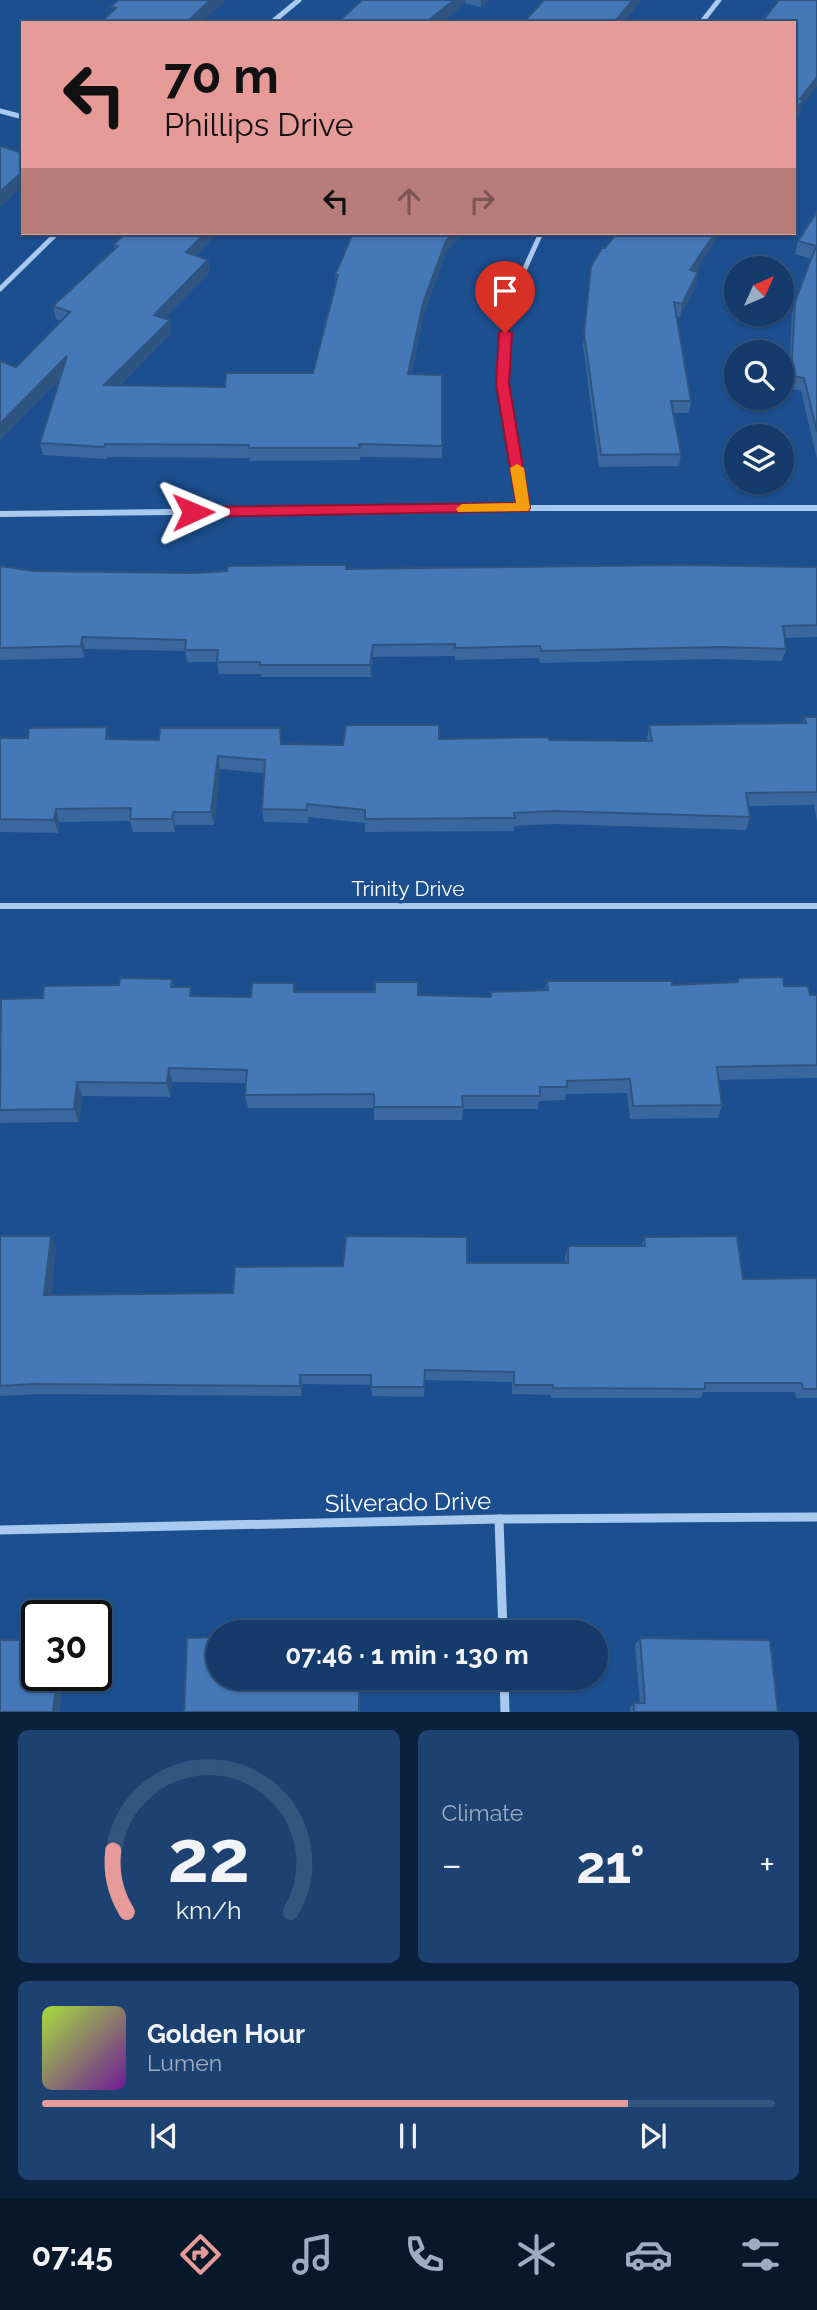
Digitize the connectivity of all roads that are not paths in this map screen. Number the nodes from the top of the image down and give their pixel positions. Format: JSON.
{"nodes":[{"id":1,"x":299,"y":0,"type":"edge"},
{"id":2,"x":719,"y":0,"type":"edge"},
{"id":3,"x":273,"y":21,"type":"edge"},
{"id":4,"x":703,"y":21,"type":"edge"},
{"id":5,"x":0,"y":111,"type":"edge"},
{"id":6,"x":21,"y":116,"type":"edge"},
{"id":7,"x":55,"y":235,"type":"edge"},
{"id":8,"x":540,"y":235,"type":"edge"},
{"id":9,"x":0,"y":289,"type":"edge"},
{"id":10,"x":524,"y":508,"type":"junction"},
{"id":11,"x":817,"y":508,"type":"edge"},
{"id":12,"x":0,"y":514,"type":"edge"},
{"id":13,"x":817,"y":905,"type":"edge"},
{"id":14,"x":0,"y":906,"type":"edge"},
{"id":15,"x":817,"y":1517,"type":"edge"},
{"id":16,"x":499,"y":1519,"type":"junction"},
{"id":17,"x":0,"y":1530,"type":"edge"},
{"id":18,"x":503,"y":1620,"type":"edge"},
{"id":19,"x":504,"y":1690,"type":"edge"},
{"id":20,"x":505,"y":1712,"type":"edge"}],
"edges":[{"from":1,"to":3,"type":"street"},
{"from":2,"to":4,"type":"street"},
{"from":5,"to":6,"type":"street"},
{"from":7,"to":9,"type":"street"},
{"from":8,"to":10,"type":"street"},
{"from":10,"to":11,"type":"street"},
{"from":10,"to":12,"type":"street"},
{"from":13,"to":14,"type":"street","name":"Trinity Drive"},
{"from":15,"to":16,"type":"street","name":"Silverado Drive"},
{"from":16,"to":17,"type":"street","name":"Silverado Drive"},
{"from":16,"to":18,"type":"street"},
{"from":19,"to":20,"type":"street"}]}
